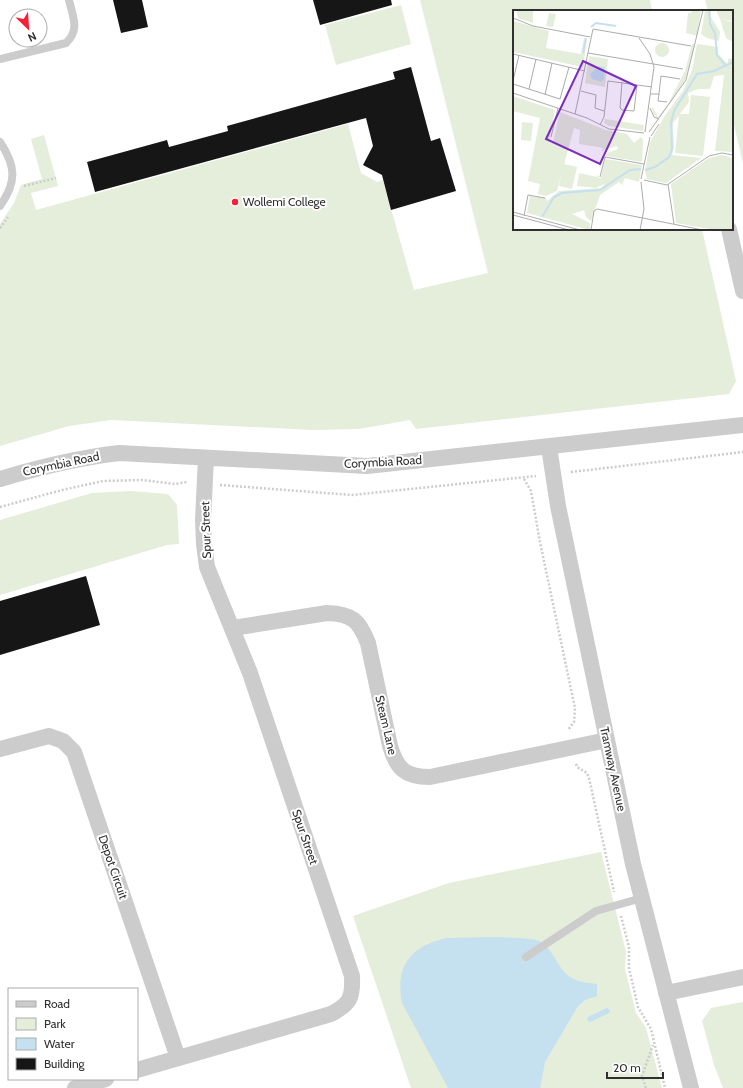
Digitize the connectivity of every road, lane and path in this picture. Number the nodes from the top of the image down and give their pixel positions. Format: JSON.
{"nodes":[{"id":1,"x":69,"y":0,"type":"edge"},
{"id":2,"x":0,"y":59,"type":"edge"},
{"id":3,"x":0,"y":142,"type":"edge"},
{"id":4,"x":56,"y":178,"type":"dead end"},
{"id":5,"x":21,"y":192,"type":"dead end"},
{"id":6,"x":0,"y":206,"type":"edge"},
{"id":7,"x":9,"y":214,"type":"dead end"},
{"id":8,"x":0,"y":228,"type":"edge"},
{"id":9,"x":729,"y":230,"type":"edge"},
{"id":10,"x":743,"y":292,"type":"edge"},
{"id":11,"x":743,"y":425,"type":"edge"},
{"id":12,"x":549,"y":446,"type":"junction"},
{"id":13,"x":743,"y":452,"type":"edge"},
{"id":14,"x":206,"y":458,"type":"junction"},
{"id":15,"x":576,"y":471,"type":"dead end"},
{"id":16,"x":533,"y":477,"type":"dead end"},
{"id":17,"x":524,"y":478,"type":"junction"},
{"id":18,"x":0,"y":479,"type":"edge"},
{"id":19,"x":184,"y":482,"type":"dead end"},
{"id":20,"x":224,"y":486,"type":"dead end"},
{"id":21,"x":0,"y":507,"type":"edge"},
{"id":22,"x":233,"y":628,"type":"junction"},
{"id":23,"x":570,"y":735,"type":"dead end"},
{"id":24,"x":607,"y":740,"type":"junction"},
{"id":25,"x":0,"y":749,"type":"edge"},
{"id":26,"x":576,"y":761,"type":"dead end"},
{"id":27,"x":642,"y":898,"type":"junction"},
{"id":28,"x":618,"y":904,"type":"junction"},
{"id":29,"x":526,"y":957,"type":"dead end"},
{"id":30,"x":743,"y":976,"type":"edge"},
{"id":31,"x":666,"y":994,"type":"junction"},
{"id":32,"x":654,"y":1044,"type":"junction"},
{"id":33,"x":178,"y":1058,"type":"junction"},
{"id":34,"x":138,"y":1070,"type":"edge"},
{"id":35,"x":103,"y":1080,"type":"edge"},
{"id":36,"x":75,"y":1088,"type":"edge"},
{"id":37,"x":646,"y":1088,"type":"edge"},
{"id":38,"x":665,"y":1088,"type":"edge"},
{"id":39,"x":691,"y":1088,"type":"edge"}],
"edges":[{"from":1,"to":2,"type":"lane"},
{"from":3,"to":6,"type":"lane"},
{"from":4,"to":5,"type":"path"},
{"from":7,"to":8,"type":"path"},
{"from":9,"to":10,"type":"street"},
{"from":11,"to":12,"type":"street","name":"Corymbia Road"},
{"from":12,"to":14,"type":"street","name":"Corymbia Road"},
{"from":12,"to":24,"type":"street","name":"Tramway Avenue"},
{"from":13,"to":15,"type":"path"},
{"from":14,"to":18,"type":"street","name":"Corymbia Road"},
{"from":14,"to":22,"type":"street","name":"Spur Street"},
{"from":16,"to":17,"type":"path"},
{"from":17,"to":20,"type":"path"},
{"from":17,"to":23,"type":"path"},
{"from":19,"to":21,"type":"path"},
{"from":22,"to":24,"type":"street","name":"Steam Lane"},
{"from":22,"to":33,"type":"street","name":"Spur Street"},
{"from":24,"to":27,"type":"street","name":"Tramway Avenue"},
{"from":25,"to":33,"type":"street","name":"Depot Circuit"},
{"from":26,"to":28,"type":"path"},
{"from":27,"to":28,"type":"lane"},
{"from":27,"to":31,"type":"street","name":"Tramway Avenue"},
{"from":28,"to":29,"type":"lane"},
{"from":28,"to":32,"type":"path"},
{"from":30,"to":31,"type":"street"},
{"from":31,"to":39,"type":"street","name":"Tramway Avenue"},
{"from":32,"to":37,"type":"path"},
{"from":32,"to":38,"type":"path"},
{"from":33,"to":34,"type":"street","name":"Spur Street"},
{"from":35,"to":36,"type":"street"}]}
